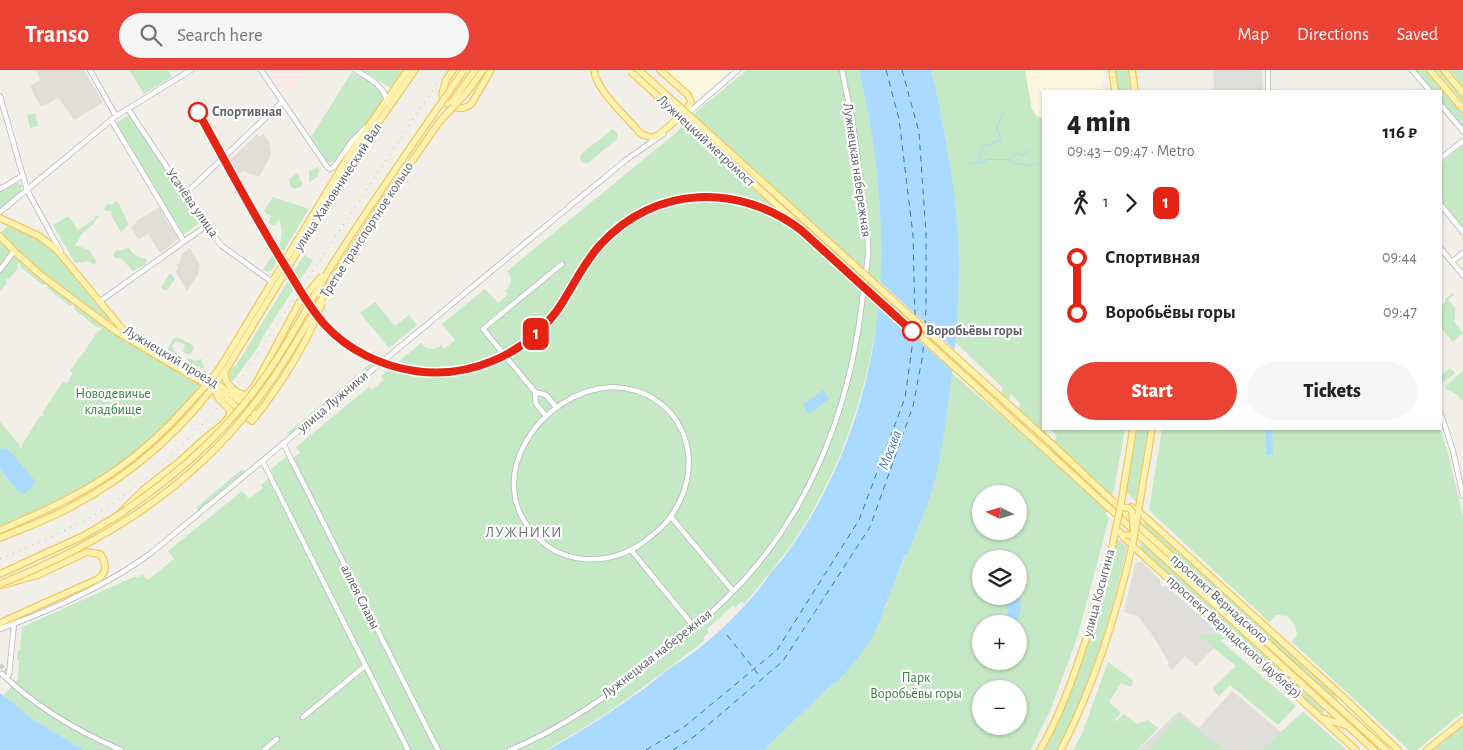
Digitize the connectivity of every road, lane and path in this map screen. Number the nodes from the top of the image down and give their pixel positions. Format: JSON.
{"nodes":[{"id":1,"x":90,"y":70,"type":"edge"},
{"id":2,"x":191,"y":70,"type":"edge"},
{"id":3,"x":261,"y":70,"type":"edge"},
{"id":4,"x":356,"y":70,"type":"edge"},
{"id":5,"x":408,"y":70,"type":"edge"},
{"id":6,"x":416,"y":70,"type":"edge"},
{"id":7,"x":453,"y":70,"type":"edge"},
{"id":8,"x":464,"y":70,"type":"edge"},
{"id":9,"x":475,"y":70,"type":"edge"},
{"id":10,"x":483,"y":70,"type":"edge"},
{"id":11,"x":491,"y":70,"type":"edge"},
{"id":12,"x":594,"y":70,"type":"edge"},
{"id":13,"x":630,"y":70,"type":"edge"},
{"id":14,"x":639,"y":70,"type":"edge"},
{"id":15,"x":660,"y":70,"type":"edge"},
{"id":16,"x":738,"y":70,"type":"edge"},
{"id":17,"x":842,"y":70,"type":"edge"},
{"id":18,"x":1112,"y":70,"type":"edge"},
{"id":19,"x":1132,"y":70,"type":"edge"},
{"id":20,"x":1268,"y":70,"type":"edge"},
{"id":21,"x":1412,"y":70,"type":"edge"},
{"id":22,"x":1430,"y":70,"type":"edge"},
{"id":23,"x":1444,"y":70,"type":"edge"},
{"id":24,"x":1460,"y":85,"type":"edge"},
{"id":25,"x":380,"y":88,"type":"junction"},
{"id":26,"x":1115,"y":90,"type":"edge"},
{"id":27,"x":1135,"y":90,"type":"edge"},
{"id":28,"x":1268,"y":90,"type":"edge"},
{"id":29,"x":1429,"y":90,"type":"edge"},
{"id":30,"x":396,"y":93,"type":"junction"},
{"id":31,"x":1463,"y":93,"type":"edge"},
{"id":32,"x":0,"y":96,"type":"edge"},
{"id":33,"x":690,"y":98,"type":"junction"},
{"id":34,"x":282,"y":102,"type":"junction"},
{"id":35,"x":387,"y":102,"type":"junction"},
{"id":36,"x":696,"y":106,"type":"junction"},
{"id":37,"x":1442,"y":106,"type":"edge"},
{"id":38,"x":128,"y":109,"type":"junction"},
{"id":39,"x":1463,"y":109,"type":"edge"},
{"id":40,"x":116,"y":116,"type":"junction"},
{"id":41,"x":111,"y":120,"type":"junction"},
{"id":42,"x":440,"y":120,"type":"junction"},
{"id":43,"x":373,"y":121,"type":"junction"},
{"id":44,"x":1463,"y":131,"type":"edge"},
{"id":45,"x":1463,"y":141,"type":"edge"},
{"id":46,"x":358,"y":146,"type":"junction"},
{"id":47,"x":1442,"y":157,"type":"edge"},
{"id":48,"x":22,"y":176,"type":"junction"},
{"id":49,"x":14,"y":180,"type":"junction"},
{"id":50,"x":25,"y":185,"type":"junction"},
{"id":51,"x":33,"y":185,"type":"junction"},
{"id":52,"x":0,"y":189,"type":"edge"},
{"id":53,"x":27,"y":190,"type":"junction"},
{"id":54,"x":185,"y":194,"type":"junction"},
{"id":55,"x":1442,"y":206,"type":"edge"},
{"id":56,"x":0,"y":212,"type":"edge"},
{"id":57,"x":0,"y":220,"type":"edge"},
{"id":58,"x":206,"y":226,"type":"junction"},
{"id":59,"x":1463,"y":232,"type":"edge"},
{"id":60,"x":0,"y":236,"type":"edge"},
{"id":61,"x":183,"y":240,"type":"junction"},
{"id":62,"x":296,"y":247,"type":"junction"},
{"id":63,"x":1442,"y":250,"type":"edge"},
{"id":64,"x":14,"y":251,"type":"junction"},
{"id":65,"x":1463,"y":253,"type":"edge"},
{"id":66,"x":62,"y":257,"type":"junction"},
{"id":67,"x":1452,"y":262,"type":"junction"},
{"id":68,"x":333,"y":263,"type":"junction"},
{"id":69,"x":562,"y":264,"type":"dead end"},
{"id":70,"x":0,"y":270,"type":"edge"},
{"id":71,"x":1463,"y":275,"type":"edge"},
{"id":72,"x":272,"y":282,"type":"junction"},
{"id":73,"x":327,"y":289,"type":"junction"},
{"id":74,"x":99,"y":302,"type":"junction"},
{"id":75,"x":114,"y":321,"type":"junction"},
{"id":76,"x":110,"y":326,"type":"junction"},
{"id":77,"x":226,"y":368,"type":"junction"},
{"id":78,"x":211,"y":385,"type":"junction"},
{"id":79,"x":535,"y":392,"type":"junction"},
{"id":80,"x":250,"y":393,"type":"junction"},
{"id":81,"x":235,"y":396,"type":"junction"},
{"id":82,"x":556,"y":407,"type":"junction"},
{"id":83,"x":546,"y":416,"type":"junction"},
{"id":84,"x":1442,"y":417,"type":"edge"},
{"id":85,"x":254,"y":418,"type":"junction"},
{"id":86,"x":1134,"y":430,"type":"edge"},
{"id":87,"x":1152,"y":430,"type":"edge"},
{"id":88,"x":284,"y":444,"type":"junction"},
{"id":89,"x":1053,"y":445,"type":"joint"},
{"id":90,"x":1049,"y":453,"type":"joint"},
{"id":91,"x":263,"y":462,"type":"junction"},
{"id":92,"x":1463,"y":496,"type":"edge"},
{"id":93,"x":1120,"y":507,"type":"junction"},
{"id":94,"x":1138,"y":513,"type":"junction"},
{"id":95,"x":117,"y":516,"type":"junction"},
{"id":96,"x":671,"y":517,"type":"junction"},
{"id":97,"x":23,"y":520,"type":"junction"},
{"id":98,"x":26,"y":528,"type":"junction"},
{"id":99,"x":0,"y":530,"type":"edge"},
{"id":100,"x":1120,"y":532,"type":"junction"},
{"id":101,"x":0,"y":538,"type":"edge"},
{"id":102,"x":1133,"y":541,"type":"junction"},
{"id":103,"x":633,"y":552,"type":"junction"},
{"id":104,"x":0,"y":574,"type":"edge"},
{"id":105,"x":0,"y":585,"type":"edge"},
{"id":106,"x":733,"y":591,"type":"junction"},
{"id":107,"x":14,"y":624,"type":"junction"},
{"id":108,"x":1,"y":627,"type":"edge"},
{"id":109,"x":696,"y":628,"type":"junction"},
{"id":110,"x":365,"y":666,"type":"junction"},
{"id":111,"x":5,"y":673,"type":"junction"},
{"id":112,"x":13,"y":684,"type":"junction"},
{"id":113,"x":1335,"y":690,"type":"junction"},
{"id":114,"x":1342,"y":696,"type":"junction"},
{"id":115,"x":1330,"y":701,"type":"junction"},
{"id":116,"x":1325,"y":705,"type":"junction"},
{"id":117,"x":1315,"y":712,"type":"junction"},
{"id":118,"x":303,"y":717,"type":"dead end"},
{"id":119,"x":1320,"y":718,"type":"junction"},
{"id":120,"x":1332,"y":720,"type":"junction"},
{"id":121,"x":1463,"y":721,"type":"edge"},
{"id":122,"x":1354,"y":722,"type":"junction"},
{"id":123,"x":1350,"y":728,"type":"junction"},
{"id":124,"x":1337,"y":733,"type":"junction"},
{"id":125,"x":277,"y":739,"type":"dead end"},
{"id":126,"x":1374,"y":739,"type":"junction"},
{"id":127,"x":1386,"y":740,"type":"junction"},
{"id":128,"x":121,"y":750,"type":"edge"},
{"id":129,"x":264,"y":750,"type":"edge"},
{"id":130,"x":408,"y":750,"type":"edge"},
{"id":131,"x":438,"y":750,"type":"edge"},
{"id":132,"x":510,"y":750,"type":"edge"},
{"id":133,"x":1040,"y":750,"type":"edge"},
{"id":134,"x":1061,"y":750,"type":"edge"},
{"id":135,"x":1356,"y":750,"type":"edge"},
{"id":136,"x":1374,"y":750,"type":"edge"},
{"id":137,"x":1386,"y":750,"type":"edge"},
{"id":138,"x":1398,"y":750,"type":"edge"},
{"id":139,"x":1428,"y":750,"type":"edge"}],
"edges":[{"from":1,"to":40,"type":"street"},
{"from":2,"to":38,"type":"street"},
{"from":3,"to":34,"type":"street"},
{"from":4,"to":25,"type":"street"},
{"from":5,"to":30,"type":"main road","name":"улица Хамовнический Вал"},
{"from":6,"to":30,"type":"main road","name":"улица Хамовнический Вал"},
{"from":7,"to":11,"type":"main road"},
{"from":8,"to":68,"type":"main road","name":"Третье транспортное кольцо","bridge":true},
{"from":9,"to":42,"type":"main road","name":"Третье транспортное кольцо","bridge":true},
{"from":10,"to":42,"type":"main road","bridge":true},
{"from":12,"to":33,"type":"main road"},
{"from":13,"to":90,"type":"main road","name":"Лужнецкий метромост","bridge":true},
{"from":14,"to":89,"type":"main road","name":"Лужнецкий метромост","bridge":true},
{"from":15,"to":33,"type":"main road"},
{"from":16,"to":36,"type":"street","name":"улица Лужники"},
{"from":17,"to":106,"type":"street","name":"Лужнецкая набережная"},
{"from":18,"to":26,"type":"main road"},
{"from":19,"to":27,"type":"main road"},
{"from":20,"to":28,"type":"street"},
{"from":21,"to":29,"type":"street"},
{"from":22,"to":39,"type":"main road"},
{"from":23,"to":24,"type":"main road"},
{"from":24,"to":31,"type":"main road"},
{"from":25,"to":30,"type":"street"},
{"from":25,"to":35,"type":"street"},
{"from":30,"to":35,"type":"main road","name":"улица Хамовнический Вал"},
{"from":30,"to":46,"type":"main road","name":"улица Хамовнический Вал"},
{"from":32,"to":48,"type":"street","name":"Лужнецкий проезд"},
{"from":33,"to":36,"type":"street"},
{"from":34,"to":43,"type":"street"},
{"from":34,"to":54,"type":"street"},
{"from":35,"to":43,"type":"main road","name":"улица Хамовнический Вал"},
{"from":36,"to":88,"type":"street","name":"улица Лужники"},
{"from":37,"to":44,"type":"street"},
{"from":38,"to":40,"type":"street"},
{"from":38,"to":54,"type":"street","name":"Усачёва улица"},
{"from":40,"to":41,"type":"street"},
{"from":41,"to":51,"type":"street"},
{"from":41,"to":61,"type":"street","name":"Усачёва улица"},
{"from":42,"to":73,"type":"main road","name":"Третье транспортное кольцо","bridge":true},
{"from":43,"to":46,"type":"main road","name":"улица Хамовнический Вал"},
{"from":45,"to":47,"type":"street"},
{"from":46,"to":62,"type":"main road","name":"улица Хамовнический Вал"},
{"from":48,"to":49,"type":"street"},
{"from":48,"to":50,"type":"street","name":"Лужнецкий проезд"},
{"from":49,"to":50,"type":"street"},
{"from":49,"to":52,"type":"street"},
{"from":50,"to":51,"type":"street"},
{"from":50,"to":53,"type":"street","name":"Лужнецкий проезд"},
{"from":51,"to":53,"type":"street"},
{"from":53,"to":56,"type":"street"},
{"from":53,"to":66,"type":"street","name":"Лужнецкий проезд"},
{"from":54,"to":58,"type":"street","name":"Усачёва улица"},
{"from":55,"to":59,"type":"street"},
{"from":57,"to":66,"type":"main road"},
{"from":58,"to":61,"type":"street"},
{"from":58,"to":72,"type":"street","name":"Усачёва улица"},
{"from":60,"to":64,"type":"main road","name":"Лужнецкий проезд"},
{"from":61,"to":74,"type":"street"},
{"from":62,"to":72,"type":"main road","name":"улица Хамовнический Вал"},
{"from":62,"to":77,"type":"main road","name":"улица Хамовнический Вал"},
{"from":63,"to":67,"type":"street"},
{"from":64,"to":70,"type":"street"},
{"from":64,"to":76,"type":"main road","name":"Лужнецкий проезд"},
{"from":65,"to":67,"type":"street"},
{"from":66,"to":74,"type":"main road","name":"Лужнецкий проезд"},
{"from":67,"to":71,"type":"street"},
{"from":68,"to":80,"type":"main road","bridge":true},
{"from":68,"to":95,"type":"main road","name":"Третье транспортное кольцо","bridge":true},
{"from":69,"to":79,"type":"street"},
{"from":72,"to":78,"type":"main road","name":"улица Хамовнический Вал"},
{"from":73,"to":85,"type":"main road","bridge":true},
{"from":73,"to":105,"type":"main road","name":"Третье транспортное кольцо","bridge":true},
{"from":74,"to":75,"type":"main road","name":"Лужнецкий проезд"},
{"from":75,"to":76,"type":"street"},
{"from":75,"to":78,"type":"main road","name":"Лужнецкий проезд"},
{"from":76,"to":78,"type":"main road","name":"Лужнецкий проезд"},
{"from":77,"to":78,"type":"main road","name":"улица Хамовнический Вал"},
{"from":77,"to":80,"type":"main road"},
{"from":78,"to":81,"type":"main road","name":"Лужнецкий проезд"},
{"from":78,"to":85,"type":"main road","name":"Лужнецкий проезд"},
{"from":78,"to":95,"type":"main road"},
{"from":78,"to":97,"type":"main road","name":"улица Хамовнический Вал"},
{"from":78,"to":98,"type":"main road","name":"улица Хамовнический Вал"},
{"from":79,"to":82,"type":"street"},
{"from":79,"to":83,"type":"street"},
{"from":80,"to":81,"type":"main road"},
{"from":81,"to":85,"type":"main road","name":"Лужнецкий проезд"},
{"from":82,"to":83,"type":"street"},
{"from":82,"to":96,"type":"street"},
{"from":83,"to":103,"type":"street"},
{"from":84,"to":92,"type":"street"},
{"from":86,"to":93,"type":"main road","bridge":true},
{"from":87,"to":94,"type":"main road","name":"улица Косыгина"},
{"from":88,"to":91,"type":"street","name":"улица Лужники"},
{"from":88,"to":131,"type":"street","name":"аллея Славы"},
{"from":89,"to":115,"type":"main road","name":"проспект Вернадского"},
{"from":90,"to":116,"type":"main road","name":"проспект Вернадского"},
{"from":91,"to":107,"type":"street","name":"улица Лужники"},
{"from":91,"to":110,"type":"street","name":"аллея Славы"},
{"from":93,"to":94,"type":"main road","name":"проспект Вернадского (дублёр)","bridge":true},
{"from":93,"to":100,"type":"main road","bridge":true},
{"from":93,"to":102,"type":"main road","bridge":true},
{"from":94,"to":102,"type":"main road","name":"улица Косыгина","bridge":true},
{"from":94,"to":113,"type":"main road","name":"проспект Вернадского (дублёр)"},
{"from":95,"to":104,"type":"main road","name":"Третье транспортное кольцо"},
{"from":96,"to":103,"type":"street"},
{"from":96,"to":106,"type":"street"},
{"from":97,"to":98,"type":"street"},
{"from":97,"to":99,"type":"main road","name":"улица Хамовнический Вал"},
{"from":98,"to":101,"type":"main road","name":"улица Хамовнический Вал"},
{"from":100,"to":102,"type":"main road","bridge":true},
{"from":100,"to":133,"type":"main road","name":"улица Косыгина"},
{"from":102,"to":117,"type":"main road","name":"проспект Вернадского (дублёр)"},
{"from":102,"to":134,"type":"main road","name":"улица Косыгина"},
{"from":103,"to":109,"type":"street"},
{"from":105,"to":108,"type":"main road","bridge":true},
{"from":106,"to":109,"type":"street","name":"Лужнецкая набережная"},
{"from":107,"to":108,"type":"street","name":"улица Лужники"},
{"from":107,"to":111,"type":"street"},
{"from":109,"to":132,"type":"street","name":"Лужнецкая набережная"},
{"from":110,"to":118,"type":"street"},
{"from":110,"to":130,"type":"street","name":"аллея Славы"},
{"from":111,"to":112,"type":"street"},
{"from":111,"to":112,"type":"street"},
{"from":112,"to":128,"type":"street"},
{"from":113,"to":114,"type":"main road","name":"проспект Вернадского (дублёр)"},
{"from":113,"to":115,"type":"main road"},
{"from":114,"to":122,"type":"main road"},
{"from":114,"to":127,"type":"main road","name":"проспект Вернадского (дублёр)"},
{"from":115,"to":122,"type":"main road","name":"проспект Вернадского"},
{"from":116,"to":117,"type":"main road"},
{"from":116,"to":120,"type":"main road"},
{"from":116,"to":123,"type":"main road","name":"проспект Вернадского"},
{"from":117,"to":119,"type":"main road","name":"проспект Вернадского (дублёр)"},
{"from":119,"to":120,"type":"main road"},
{"from":119,"to":124,"type":"main road","name":"проспект Вернадского (дублёр)"},
{"from":120,"to":123,"type":"main road"},
{"from":120,"to":124,"type":"main road"},
{"from":121,"to":139,"type":"main road"},
{"from":122,"to":126,"type":"main road","name":"проспект Вернадского"},
{"from":123,"to":136,"type":"main road","name":"проспект Вернадского"},
{"from":124,"to":135,"type":"main road","name":"проспект Вернадского (дублёр)"},
{"from":125,"to":129,"type":"street"},
{"from":126,"to":127,"type":"main road"},
{"from":126,"to":137,"type":"main road","name":"проспект Вернадского"},
{"from":127,"to":138,"type":"main road","name":"проспект Вернадского (дублёр)"}]}
